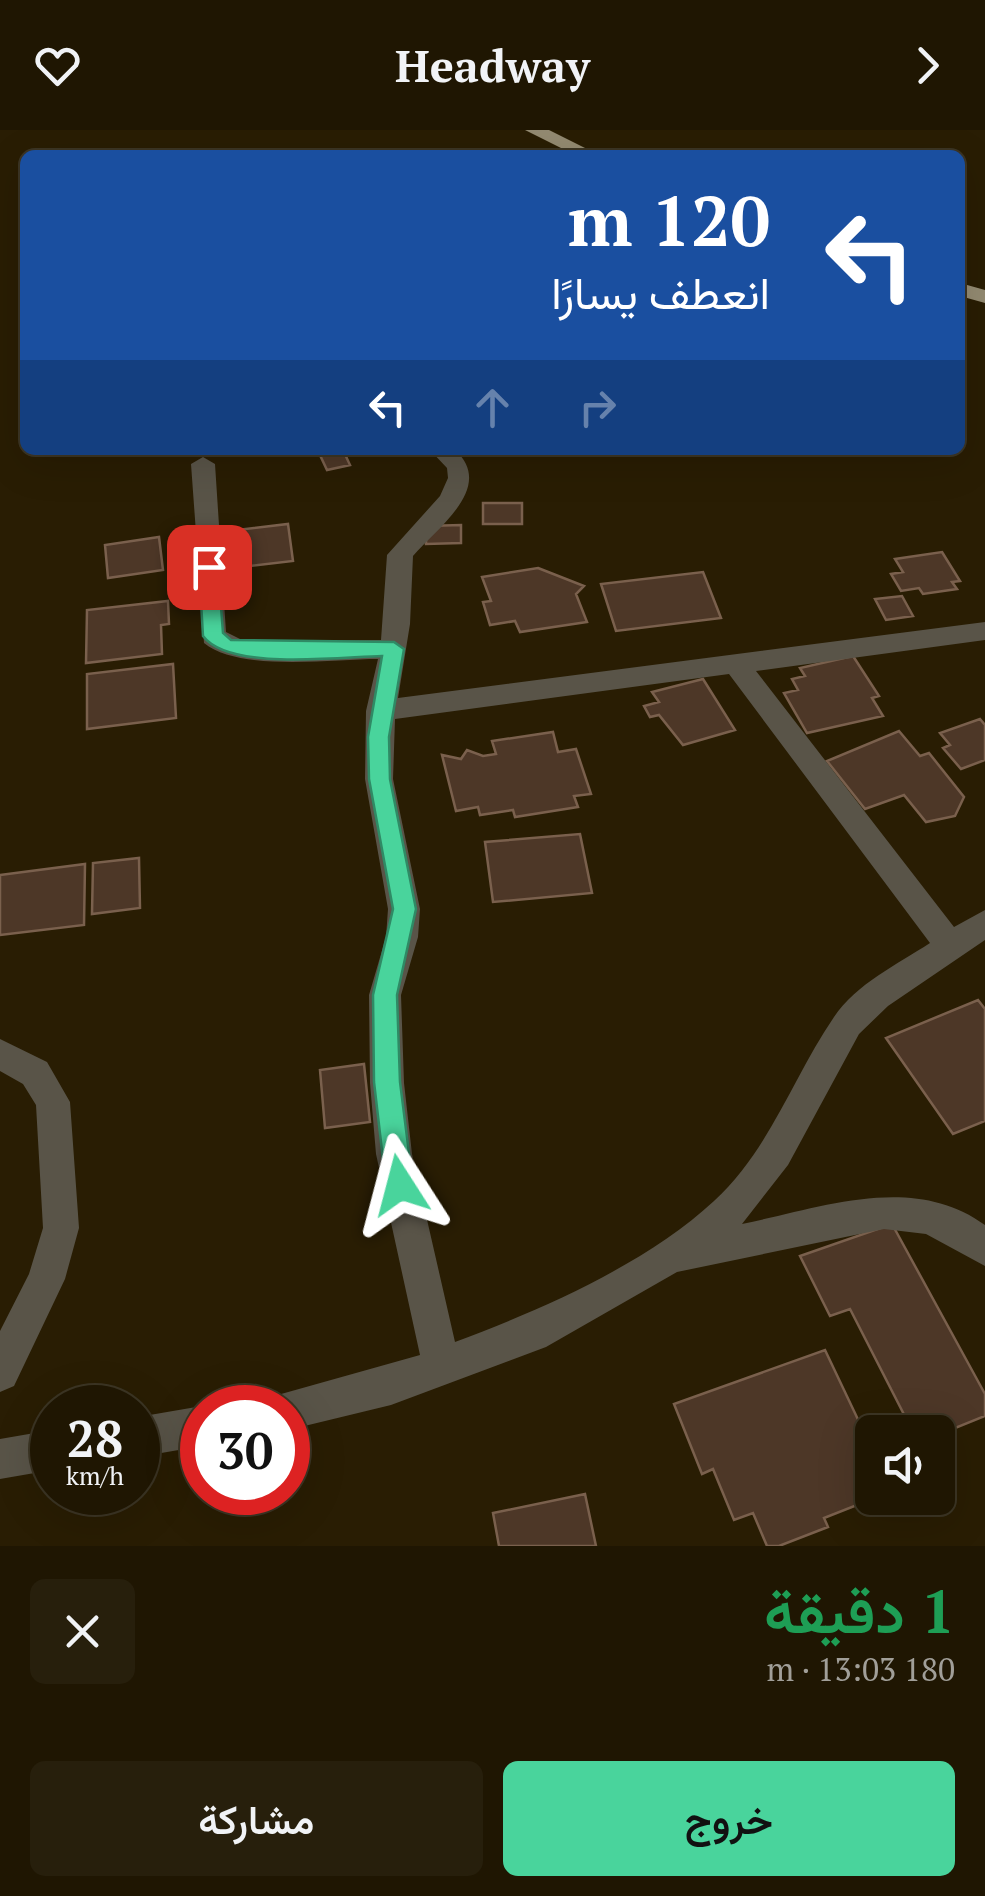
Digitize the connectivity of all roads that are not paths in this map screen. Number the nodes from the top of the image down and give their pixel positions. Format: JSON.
{"nodes":[{"id":1,"x":534,"y":130,"type":"edge"},
{"id":2,"x":579,"y":150,"type":"edge"},
{"id":3,"x":446,"y":455,"type":"edge"},
{"id":4,"x":203,"y":464,"type":"dead end"},
{"id":5,"x":985,"y":631,"type":"edge"},
{"id":6,"x":394,"y":649,"type":"junction"},
{"id":7,"x":738,"y":667,"type":"junction"},
{"id":8,"x":380,"y":711,"type":"junction"},
{"id":9,"x":985,"y":923,"type":"edge"},
{"id":10,"x":950,"y":946,"type":"junction"},
{"id":11,"x":0,"y":1054,"type":"edge"},
{"id":12,"x":985,"y":1248,"type":"edge"},
{"id":13,"x":668,"y":1258,"type":"junction"},
{"id":14,"x":442,"y":1368,"type":"junction"},
{"id":15,"x":0,"y":1372,"type":"edge"},
{"id":16,"x":310,"y":1404,"type":"edge"},
{"id":17,"x":30,"y":1454,"type":"edge"},
{"id":18,"x":0,"y":1459,"type":"edge"}],
"edges":[{"from":1,"to":2,"type":"main road"},
{"from":3,"to":6,"type":"street"},
{"from":4,"to":6,"type":"street"},
{"from":5,"to":7,"type":"street"},
{"from":6,"to":8,"type":"street"},
{"from":7,"to":8,"type":"street"},
{"from":7,"to":10,"type":"street"},
{"from":8,"to":14,"type":"street"},
{"from":9,"to":10,"type":"street"},
{"from":10,"to":13,"type":"street"},
{"from":11,"to":15,"type":"street"},
{"from":12,"to":13,"type":"street"},
{"from":13,"to":14,"type":"street"},
{"from":14,"to":16,"type":"street"},
{"from":17,"to":18,"type":"street"}]}
